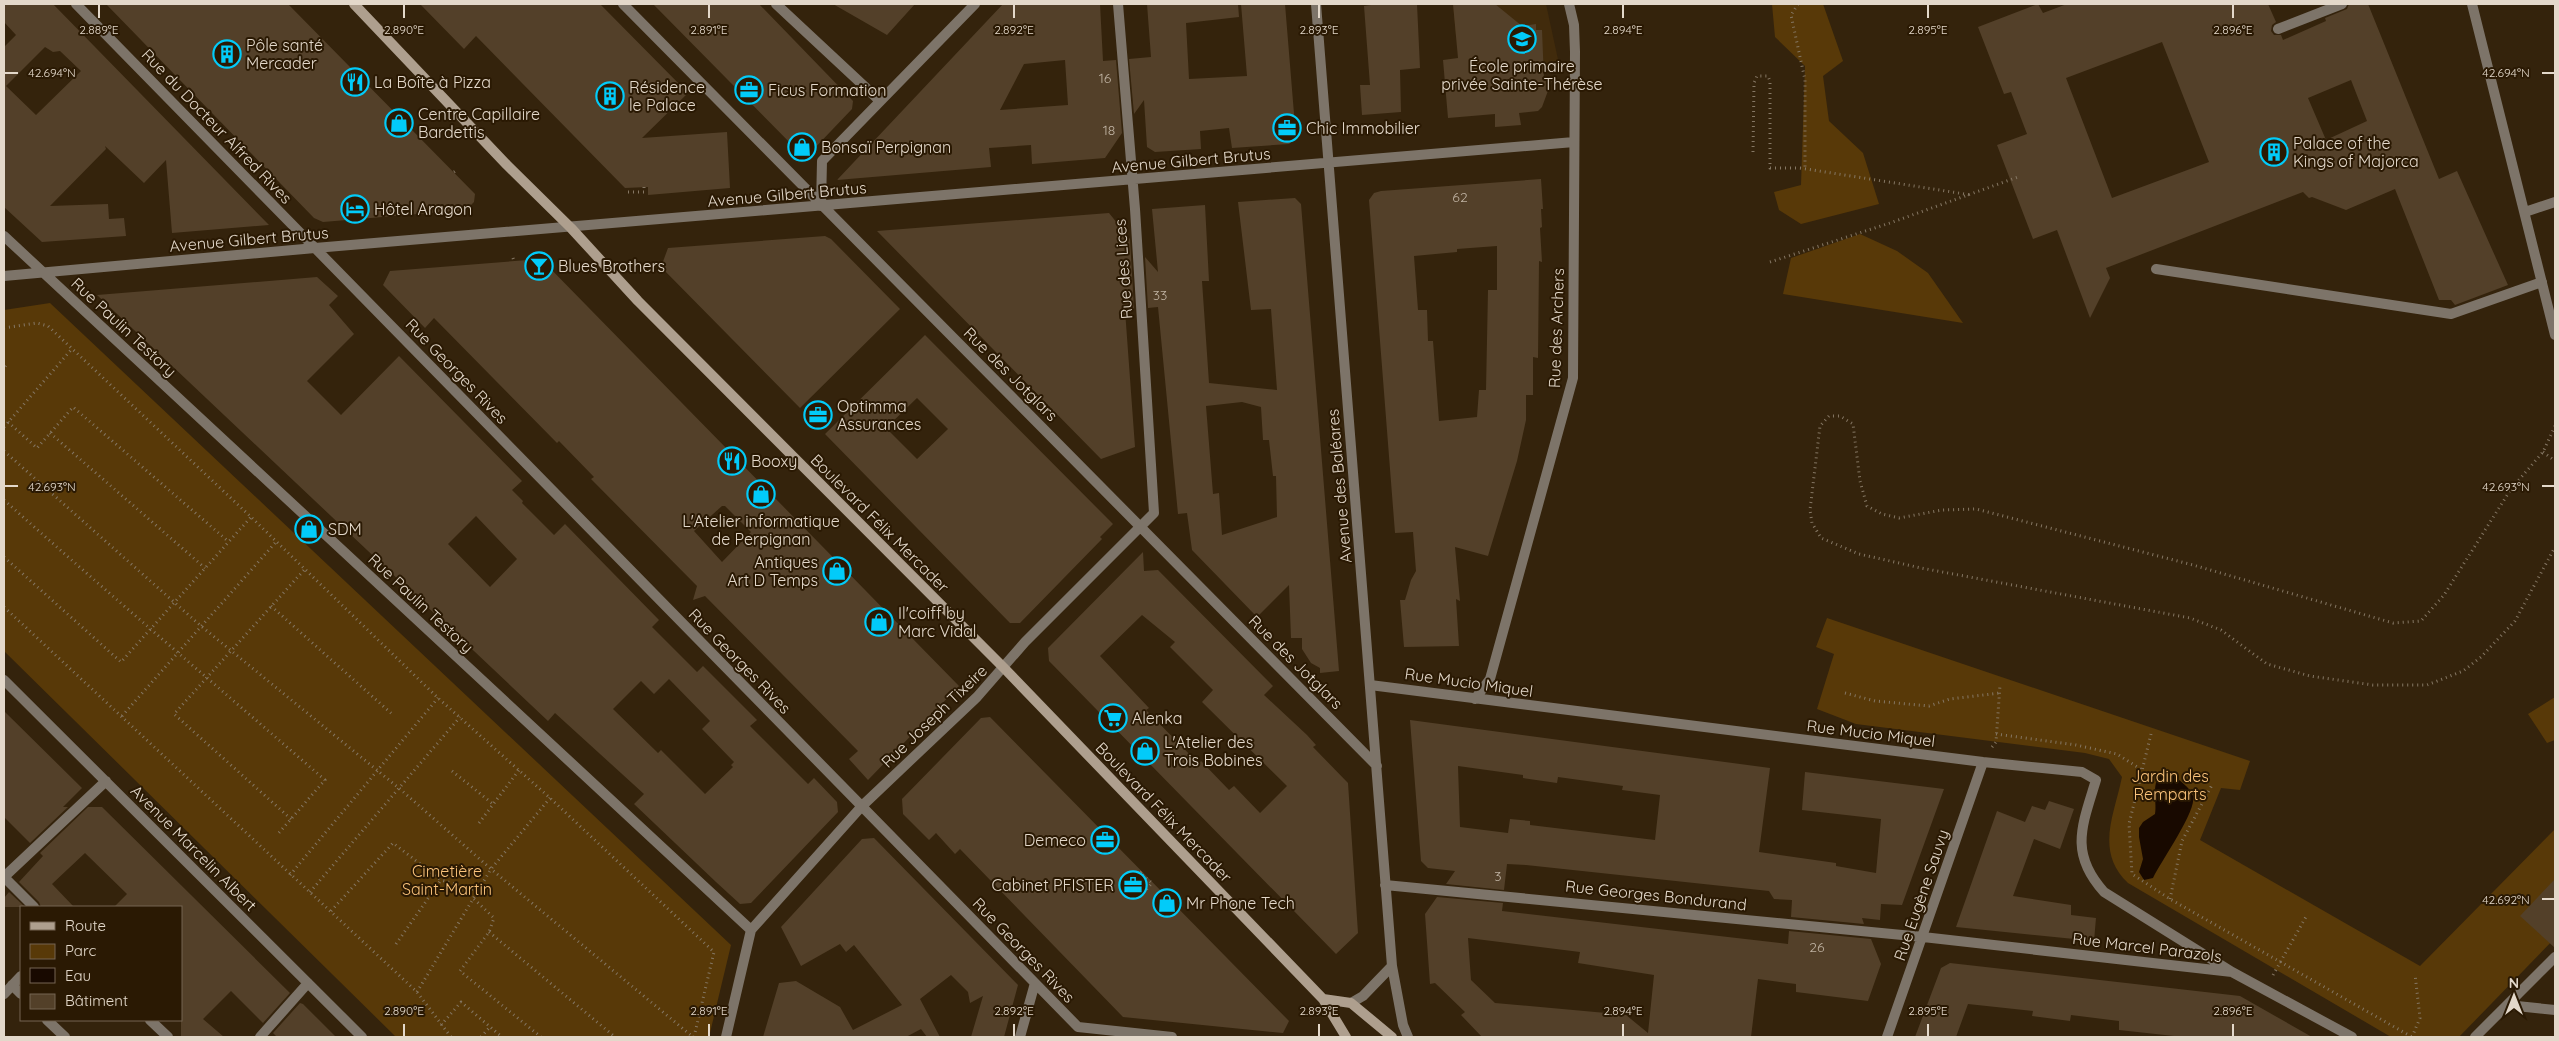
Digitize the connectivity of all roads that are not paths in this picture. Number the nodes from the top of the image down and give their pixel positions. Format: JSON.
{"nodes":[{"id":1,"x":76,"y":4,"type":"edge"},
{"id":2,"x":354,"y":4,"type":"edge"},
{"id":3,"x":623,"y":4,"type":"edge"},
{"id":4,"x":776,"y":4,"type":"edge"},
{"id":5,"x":975,"y":4,"type":"edge"},
{"id":6,"x":1118,"y":4,"type":"edge"},
{"id":7,"x":1316,"y":4,"type":"edge"},
{"id":8,"x":1569,"y":4,"type":"edge"},
{"id":9,"x":2342,"y":4,"type":"edge"},
{"id":10,"x":2472,"y":4,"type":"edge"},
{"id":11,"x":2278,"y":29,"type":"dead end"},
{"id":12,"x":878,"y":100,"type":"junction"},
{"id":13,"x":1574,"y":142,"type":"junction"},
{"id":14,"x":1328,"y":163,"type":"junction"},
{"id":15,"x":1132,"y":180,"type":"junction"},
{"id":16,"x":2555,"y":202,"type":"edge"},
{"id":17,"x":821,"y":206,"type":"junction"},
{"id":18,"x":2525,"y":212,"type":"junction"},
{"id":19,"x":571,"y":228,"type":"junction"},
{"id":20,"x":4,"y":236,"type":"edge"},
{"id":21,"x":315,"y":248,"type":"junction"},
{"id":22,"x":2156,"y":268,"type":"dead end"},
{"id":23,"x":42,"y":273,"type":"junction"},
{"id":24,"x":4,"y":276,"type":"edge"},
{"id":25,"x":2542,"y":282,"type":"junction"},
{"id":26,"x":2555,"y":335,"type":"edge"},
{"id":27,"x":1140,"y":526,"type":"junction"},
{"id":28,"x":1004,"y":668,"type":"junction"},
{"id":29,"x":4,"y":680,"type":"edge"},
{"id":30,"x":1370,"y":685,"type":"junction"},
{"id":31,"x":1475,"y":699,"type":"junction"},
{"id":32,"x":1983,"y":762,"type":"junction"},
{"id":33,"x":1377,"y":766,"type":"junction"},
{"id":34,"x":106,"y":781,"type":"junction"},
{"id":35,"x":862,"y":806,"type":"junction"},
{"id":36,"x":4,"y":877,"type":"edge"},
{"id":37,"x":1385,"y":885,"type":"junction"},
{"id":38,"x":33,"y":906,"type":"edge"},
{"id":39,"x":751,"y":930,"type":"junction"},
{"id":40,"x":1923,"y":937,"type":"junction"},
{"id":41,"x":2555,"y":957,"type":"edge"},
{"id":42,"x":1392,"y":966,"type":"junction"},
{"id":43,"x":2232,"y":972,"type":"junction"},
{"id":44,"x":20,"y":977,"type":"edge"},
{"id":45,"x":308,"y":982,"type":"junction"},
{"id":46,"x":1035,"y":983,"type":"junction"},
{"id":47,"x":12,"y":985,"type":"junction"},
{"id":48,"x":20,"y":993,"type":"edge"},
{"id":49,"x":4,"y":994,"type":"edge"},
{"id":50,"x":1323,"y":999,"type":"junction"},
{"id":51,"x":1351,"y":1003,"type":"junction"},
{"id":52,"x":2507,"y":1005,"type":"junction"},
{"id":53,"x":2555,"y":1010,"type":"edge"},
{"id":54,"x":48,"y":1021,"type":"edge"},
{"id":55,"x":151,"y":1021,"type":"edge"},
{"id":56,"x":65,"y":1037,"type":"edge"},
{"id":57,"x":168,"y":1037,"type":"edge"},
{"id":58,"x":260,"y":1037,"type":"edge"},
{"id":59,"x":362,"y":1037,"type":"edge"},
{"id":60,"x":726,"y":1037,"type":"edge"},
{"id":61,"x":1020,"y":1037,"type":"edge"},
{"id":62,"x":1172,"y":1037,"type":"edge"},
{"id":63,"x":1346,"y":1037,"type":"edge"},
{"id":64,"x":1392,"y":1037,"type":"edge"},
{"id":65,"x":1408,"y":1037,"type":"edge"},
{"id":66,"x":1887,"y":1037,"type":"edge"},
{"id":67,"x":2352,"y":1037,"type":"edge"},
{"id":68,"x":2475,"y":1037,"type":"edge"}],
"edges":[{"from":1,"to":21,"type":"street","name":"Rue du Docteur Alfred Rives"},
{"from":2,"to":19,"type":"main road","name":"Boulevard Félix Mercader"},
{"from":3,"to":17,"type":"street","name":"Rue des Jotglars"},
{"from":4,"to":12,"type":"street"},
{"from":5,"to":12,"type":"street"},
{"from":6,"to":15,"type":"street","name":"Rue des Lices"},
{"from":7,"to":14,"type":"street","name":"Avenue des Baléares"},
{"from":8,"to":13,"type":"street","name":"Rue des Archers"},
{"from":9,"to":11,"type":"street"},
{"from":10,"to":18,"type":"street"},
{"from":12,"to":17,"type":"street"},
{"from":13,"to":14,"type":"street","name":"Avenue Gilbert Brutus"},
{"from":13,"to":31,"type":"street","name":"Rue des Archers"},
{"from":14,"to":15,"type":"street","name":"Avenue Gilbert Brutus"},
{"from":14,"to":30,"type":"street","name":"Avenue des Baléares"},
{"from":15,"to":17,"type":"street","name":"Avenue Gilbert Brutus"},
{"from":15,"to":27,"type":"street","name":"Rue des Lices"},
{"from":16,"to":18,"type":"street"},
{"from":17,"to":19,"type":"street","name":"Avenue Gilbert Brutus"},
{"from":17,"to":27,"type":"street","name":"Rue des Jotglars"},
{"from":18,"to":25,"type":"street"},
{"from":19,"to":21,"type":"street","name":"Avenue Gilbert Brutus"},
{"from":19,"to":28,"type":"main road","name":"Boulevard Félix Mercader"},
{"from":20,"to":23,"type":"street","name":"Rue Paulin Testory"},
{"from":21,"to":23,"type":"street","name":"Avenue Gilbert Brutus"},
{"from":21,"to":35,"type":"street","name":"Rue Georges Rives"},
{"from":22,"to":25,"type":"street"},
{"from":23,"to":24,"type":"street","name":"Avenue Gilbert Brutus"},
{"from":23,"to":39,"type":"street","name":"Rue Paulin Testory"},
{"from":25,"to":26,"type":"street"},
{"from":27,"to":28,"type":"street","name":"Rue Joseph Tixeire"},
{"from":27,"to":33,"type":"street","name":"Rue des Jotglars"},
{"from":28,"to":35,"type":"street","name":"Rue Joseph Tixeire"},
{"from":28,"to":50,"type":"main road","name":"Boulevard Félix Mercader"},
{"from":29,"to":34,"type":"street","name":"Avenue Marcelin Albert"},
{"from":30,"to":31,"type":"street","name":"Rue Mucio Miquel"},
{"from":30,"to":33,"type":"street","name":"Avenue des Baléares"},
{"from":31,"to":32,"type":"street","name":"Rue Mucio Miquel"},
{"from":32,"to":40,"type":"street","name":"Rue Eugène Sauvy"},
{"from":32,"to":43,"type":"street","name":"Rue Mucio Miquel"},
{"from":33,"to":37,"type":"street","name":"Avenue des Baléares"},
{"from":34,"to":36,"type":"street"},
{"from":34,"to":45,"type":"street","name":"Avenue Marcelin Albert"},
{"from":35,"to":39,"type":"street","name":"Rue Joseph Tixeire"},
{"from":35,"to":46,"type":"street","name":"Rue Georges Rives"},
{"from":36,"to":38,"type":"street"},
{"from":37,"to":40,"type":"street","name":"Rue Georges Bondurand"},
{"from":37,"to":42,"type":"street","name":"Avenue des Baléares"},
{"from":39,"to":60,"type":"street"},
{"from":40,"to":43,"type":"street","name":"Rue Marcel Parazols"},
{"from":40,"to":66,"type":"street","name":"Rue Eugène Sauvy"},
{"from":41,"to":52,"type":"street"},
{"from":42,"to":51,"type":"street"},
{"from":42,"to":65,"type":"street","name":"Avenue des Baléares"},
{"from":43,"to":67,"type":"street","name":"Rue Marcel Parazols"},
{"from":44,"to":47,"type":"street"},
{"from":45,"to":58,"type":"street"},
{"from":45,"to":59,"type":"street","name":"Avenue Marcelin Albert"},
{"from":46,"to":61,"type":"street"},
{"from":46,"to":62,"type":"street","name":"Rue Georges Rives"},
{"from":47,"to":48,"type":"street"},
{"from":47,"to":49,"type":"street"},
{"from":50,"to":51,"type":"main road"},
{"from":50,"to":63,"type":"main road","name":"Boulevard Félix Mercader"},
{"from":51,"to":64,"type":"main road"},
{"from":52,"to":53,"type":"street"},
{"from":52,"to":68,"type":"street"},
{"from":54,"to":56,"type":"street"},
{"from":55,"to":57,"type":"street"}]}
